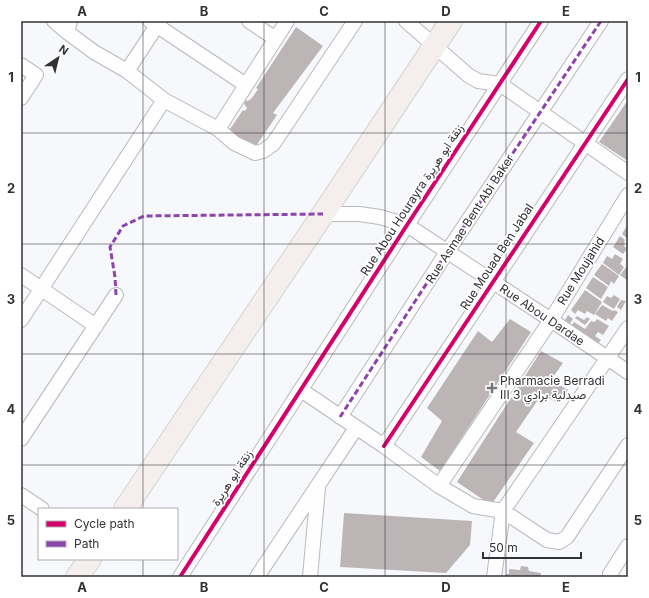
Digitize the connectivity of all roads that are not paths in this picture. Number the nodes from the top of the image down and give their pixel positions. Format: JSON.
{"nodes":[{"id":1,"x":54,"y":21,"type":"edge"},
{"id":2,"x":248,"y":21,"type":"edge"},
{"id":3,"x":288,"y":21,"type":"edge"},
{"id":4,"x":355,"y":21,"type":"edge"},
{"id":5,"x":406,"y":21,"type":"edge"},
{"id":6,"x":451,"y":21,"type":"edge"},
{"id":7,"x":542,"y":21,"type":"edge"},
{"id":8,"x":601,"y":21,"type":"edge"},
{"id":9,"x":156,"y":23,"type":"edge"},
{"id":10,"x":68,"y":26,"type":"edge"},
{"id":11,"x":276,"y":39,"type":"junction"},
{"id":12,"x":435,"y":46,"type":"junction"},
{"id":13,"x":21,"y":65,"type":"edge"},
{"id":14,"x":127,"y":71,"type":"junction"},
{"id":15,"x":628,"y":79,"type":"edge"},
{"id":16,"x":500,"y":84,"type":"junction"},
{"id":17,"x":246,"y":85,"type":"junction"},
{"id":18,"x":21,"y":98,"type":"edge"},
{"id":19,"x":164,"y":100,"type":"junction"},
{"id":20,"x":541,"y":112,"type":"junction"},
{"id":21,"x":218,"y":129,"type":"junction"},
{"id":22,"x":585,"y":142,"type":"junction"},
{"id":23,"x":628,"y":173,"type":"edge"},
{"id":24,"x":628,"y":195,"type":"edge"},
{"id":25,"x":323,"y":214,"type":"junction"},
{"id":26,"x":407,"y":225,"type":"junction"},
{"id":27,"x":447,"y":252,"type":"junction"},
{"id":28,"x":21,"y":275,"type":"edge"},
{"id":29,"x":493,"y":282,"type":"junction"},
{"id":30,"x":42,"y":288,"type":"junction"},
{"id":31,"x":116,"y":295,"type":"dead end"},
{"id":32,"x":21,"y":320,"type":"edge"},
{"id":33,"x":551,"y":320,"type":"junction"},
{"id":34,"x":96,"y":326,"type":"junction"},
{"id":35,"x":628,"y":328,"type":"edge"},
{"id":36,"x":608,"y":359,"type":"junction"},
{"id":37,"x":628,"y":372,"type":"edge"},
{"id":38,"x":301,"y":390,"type":"junction"},
{"id":39,"x":340,"y":417,"type":"junction"},
{"id":40,"x":356,"y":428,"type":"junction"},
{"id":41,"x":21,"y":439,"type":"edge"},
{"id":42,"x":384,"y":446,"type":"junction"},
{"id":43,"x":627,"y":450,"type":"edge"},
{"id":44,"x":318,"y":485,"type":"junction"},
{"id":45,"x":438,"y":486,"type":"junction"},
{"id":46,"x":21,"y":495,"type":"edge"},
{"id":47,"x":40,"y":508,"type":"edge"},
{"id":48,"x":125,"y":508,"type":"edge"},
{"id":49,"x":503,"y":511,"type":"junction"},
{"id":50,"x":628,"y":546,"type":"edge"},
{"id":51,"x":89,"y":560,"type":"edge"},
{"id":52,"x":610,"y":574,"type":"dead end"},
{"id":53,"x":78,"y":577,"type":"edge"},
{"id":54,"x":180,"y":577,"type":"edge"},
{"id":55,"x":257,"y":577,"type":"edge"},
{"id":56,"x":310,"y":577,"type":"edge"},
{"id":57,"x":494,"y":577,"type":"edge"}],
"edges":[{"from":1,"to":10,"type":"street"},
{"from":2,"to":11,"type":"street"},
{"from":3,"to":11,"type":"street"},
{"from":4,"to":21,"type":"street"},
{"from":5,"to":12,"type":"street"},
{"from":6,"to":12,"type":"main road"},
{"from":7,"to":16,"type":"street","name":"Rue Abou Hourayra زنقة ابو هريرة"},
{"from":8,"to":20,"type":"street","name":"Rue Asmae Bent Abi Baker"},
{"from":9,"to":14,"type":"street"},
{"from":9,"to":17,"type":"street"},
{"from":10,"to":14,"type":"street"},
{"from":11,"to":17,"type":"street"},
{"from":12,"to":16,"type":"street"},
{"from":12,"to":25,"type":"main road"},
{"from":13,"to":18,"type":"street"},
{"from":14,"to":19,"type":"street"},
{"from":15,"to":22,"type":"street","name":"Rue Mouad Ben Jabal"},
{"from":16,"to":20,"type":"street"},
{"from":16,"to":26,"type":"street","name":"Rue Abou Hourayra زنقة ابو هريرة"},
{"from":17,"to":21,"type":"street"},
{"from":19,"to":21,"type":"street"},
{"from":19,"to":30,"type":"street"},
{"from":20,"to":22,"type":"street"},
{"from":20,"to":27,"type":"street","name":"Rue Asmae Bent Abi Baker"},
{"from":22,"to":23,"type":"street"},
{"from":22,"to":29,"type":"street","name":"Rue Mouad Ben Jabal"},
{"from":24,"to":33,"type":"street","name":"Rue Moujahid"},
{"from":25,"to":26,"type":"street","name":"Rue Abou Dardae"},
{"from":25,"to":48,"type":"main road"},
{"from":26,"to":27,"type":"street","name":"Rue Abou Dardae"},
{"from":26,"to":38,"type":"street","name":"Rue Abou Hourayra زنقة ابو هريرة"},
{"from":27,"to":29,"type":"street","name":"Rue Abou Dardae"},
{"from":27,"to":39,"type":"street","name":"Rue Asmae Bent Abi Baker"},
{"from":28,"to":30,"type":"street"},
{"from":29,"to":33,"type":"street","name":"Rue Abou Dardae"},
{"from":29,"to":42,"type":"street","name":"Rue Mouad Ben Jabal"},
{"from":30,"to":32,"type":"street"},
{"from":30,"to":34,"type":"street"},
{"from":31,"to":34,"type":"street"},
{"from":33,"to":36,"type":"street","name":"Rue Abou Dardae"},
{"from":33,"to":45,"type":"street","name":"Rue Moujahid"},
{"from":34,"to":41,"type":"street"},
{"from":35,"to":36,"type":"street"},
{"from":36,"to":37,"type":"street","name":"Rue Abou Dardae"},
{"from":36,"to":49,"type":"street"},
{"from":38,"to":39,"type":"street"},
{"from":38,"to":54,"type":"street","name":"زنقة ابو هريرة"},
{"from":39,"to":40,"type":"street"},
{"from":40,"to":42,"type":"street"},
{"from":40,"to":44,"type":"street"},
{"from":42,"to":45,"type":"street"},
{"from":43,"to":49,"type":"street"},
{"from":44,"to":55,"type":"street"},
{"from":44,"to":56,"type":"street"},
{"from":45,"to":49,"type":"street"},
{"from":46,"to":47,"type":"street"},
{"from":49,"to":57,"type":"street"},
{"from":50,"to":52,"type":"street"},
{"from":51,"to":53,"type":"main road"}]}
